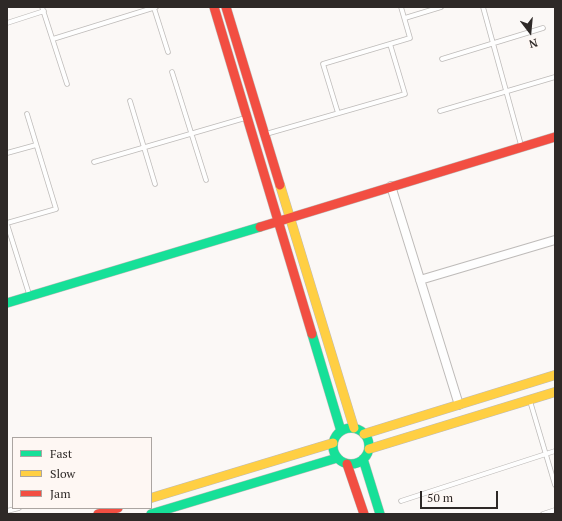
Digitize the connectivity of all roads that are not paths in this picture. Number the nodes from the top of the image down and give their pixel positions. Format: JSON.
{"nodes":[{"id":1,"x":155,"y":7,"type":"edge"},
{"id":2,"x":214,"y":7,"type":"edge"},
{"id":3,"x":226,"y":7,"type":"edge"},
{"id":4,"x":401,"y":7,"type":"edge"},
{"id":5,"x":441,"y":7,"type":"edge"},
{"id":6,"x":483,"y":7,"type":"edge"},
{"id":7,"x":43,"y":9,"type":"edge"},
{"id":8,"x":404,"y":18,"type":"junction"},
{"id":9,"x":7,"y":23,"type":"edge"},
{"id":10,"x":543,"y":28,"type":"dead end"},
{"id":11,"x":53,"y":38,"type":"junction"},
{"id":12,"x":493,"y":43,"type":"junction"},
{"id":13,"x":390,"y":44,"type":"junction"},
{"id":14,"x":168,"y":52,"type":"dead end"},
{"id":15,"x":442,"y":59,"type":"dead end"},
{"id":16,"x":172,"y":72,"type":"dead end"},
{"id":17,"x":555,"y":77,"type":"edge"},
{"id":18,"x":67,"y":84,"type":"dead end"},
{"id":19,"x":506,"y":91,"type":"junction"},
{"id":20,"x":130,"y":101,"type":"dead end"},
{"id":21,"x":440,"y":111,"type":"dead end"},
{"id":22,"x":338,"y":113,"type":"junction"},
{"id":23,"x":27,"y":114,"type":"dead end"},
{"id":24,"x":247,"y":117,"type":"junction"},
{"id":25,"x":191,"y":134,"type":"junction"},
{"id":26,"x":265,"y":134,"type":"junction"},
{"id":27,"x":555,"y":137,"type":"edge"},
{"id":28,"x":36,"y":145,"type":"junction"},
{"id":29,"x":144,"y":147,"type":"junction"},
{"id":30,"x":522,"y":147,"type":"junction"},
{"id":31,"x":7,"y":154,"type":"edge"},
{"id":32,"x":94,"y":162,"type":"dead end"},
{"id":33,"x":206,"y":180,"type":"dead end"},
{"id":34,"x":155,"y":184,"type":"dead end"},
{"id":35,"x":391,"y":186,"type":"junction"},
{"id":36,"x":290,"y":217,"type":"junction"},
{"id":37,"x":278,"y":220,"type":"junction"},
{"id":38,"x":7,"y":224,"type":"edge"},
{"id":39,"x":555,"y":240,"type":"edge"},
{"id":40,"x":420,"y":280,"type":"junction"},
{"id":41,"x":30,"y":296,"type":"junction"},
{"id":42,"x":7,"y":303,"type":"edge"},
{"id":43,"x":555,"y":375,"type":"edge"},
{"id":44,"x":555,"y":392,"type":"edge"},
{"id":45,"x":529,"y":400,"type":"junction"},
{"id":46,"x":459,"y":405,"type":"junction"},
{"id":47,"x":354,"y":428,"type":"junction"},
{"id":48,"x":341,"y":431,"type":"junction"},
{"id":49,"x":364,"y":434,"type":"junction"},
{"id":50,"x":333,"y":443,"type":"junction"},
{"id":51,"x":369,"y":449,"type":"junction"},
{"id":52,"x":555,"y":451,"type":"edge"},
{"id":53,"x":545,"y":454,"type":"junction"},
{"id":54,"x":337,"y":458,"type":"junction"},
{"id":55,"x":363,"y":459,"type":"junction"},
{"id":56,"x":348,"y":464,"type":"junction"},
{"id":57,"x":555,"y":485,"type":"edge"},
{"id":58,"x":152,"y":498,"type":"edge"},
{"id":59,"x":401,"y":501,"type":"dead end"},
{"id":60,"x":115,"y":509,"type":"edge"},
{"id":61,"x":555,"y":510,"type":"edge"},
{"id":62,"x":98,"y":514,"type":"edge"},
{"id":63,"x":151,"y":514,"type":"edge"},
{"id":64,"x":364,"y":514,"type":"edge"},
{"id":65,"x":380,"y":514,"type":"edge"},
{"id":66,"x":543,"y":514,"type":"edge"}],
"edges":[{"from":1,"to":11,"type":"lane"},
{"from":1,"to":14,"type":"lane"},
{"from":2,"to":24,"type":"street"},
{"from":3,"to":26,"type":"street"},
{"from":4,"to":8,"type":"lane"},
{"from":5,"to":8,"type":"lane"},
{"from":6,"to":12,"type":"lane"},
{"from":7,"to":9,"type":"lane"},
{"from":7,"to":11,"type":"lane"},
{"from":8,"to":13,"type":"lane"},
{"from":10,"to":12,"type":"lane"},
{"from":11,"to":18,"type":"lane"},
{"from":12,"to":15,"type":"lane"},
{"from":12,"to":19,"type":"lane"},
{"from":13,"to":22,"type":"lane"},
{"from":13,"to":22,"type":"lane"},
{"from":16,"to":25,"type":"lane"},
{"from":17,"to":19,"type":"lane"},
{"from":19,"to":21,"type":"lane"},
{"from":19,"to":30,"type":"lane"},
{"from":20,"to":29,"type":"lane"},
{"from":22,"to":26,"type":"lane"},
{"from":23,"to":28,"type":"lane"},
{"from":24,"to":25,"type":"lane"},
{"from":24,"to":37,"type":"street"},
{"from":25,"to":29,"type":"lane"},
{"from":25,"to":33,"type":"lane"},
{"from":26,"to":36,"type":"street"},
{"from":27,"to":30,"type":"street"},
{"from":28,"to":31,"type":"lane"},
{"from":28,"to":38,"type":"lane"},
{"from":29,"to":32,"type":"lane"},
{"from":29,"to":34,"type":"lane"},
{"from":30,"to":35,"type":"street"},
{"from":35,"to":36,"type":"street"},
{"from":35,"to":40,"type":"street"},
{"from":36,"to":37,"type":"street"},
{"from":36,"to":47,"type":"street"},
{"from":37,"to":41,"type":"street"},
{"from":37,"to":48,"type":"street"},
{"from":38,"to":41,"type":"lane"},
{"from":39,"to":40,"type":"street"},
{"from":40,"to":46,"type":"street"},
{"from":41,"to":42,"type":"street"},
{"from":43,"to":46,"type":"street"},
{"from":44,"to":45,"type":"street"},
{"from":45,"to":51,"type":"street"},
{"from":45,"to":53,"type":"lane"},
{"from":46,"to":49,"type":"street"},
{"from":47,"to":48,"type":"street"},
{"from":47,"to":49,"type":"street"},
{"from":48,"to":50,"type":"street"},
{"from":49,"to":51,"type":"street"},
{"from":50,"to":54,"type":"street"},
{"from":50,"to":58,"type":"street"},
{"from":51,"to":55,"type":"street"},
{"from":52,"to":53,"type":"lane"},
{"from":53,"to":57,"type":"lane"},
{"from":53,"to":59,"type":"lane"},
{"from":54,"to":56,"type":"street"},
{"from":54,"to":63,"type":"street"},
{"from":55,"to":56,"type":"street"},
{"from":55,"to":65,"type":"street"},
{"from":56,"to":64,"type":"street"},
{"from":60,"to":62,"type":"street"},
{"from":61,"to":66,"type":"lane"}]}
